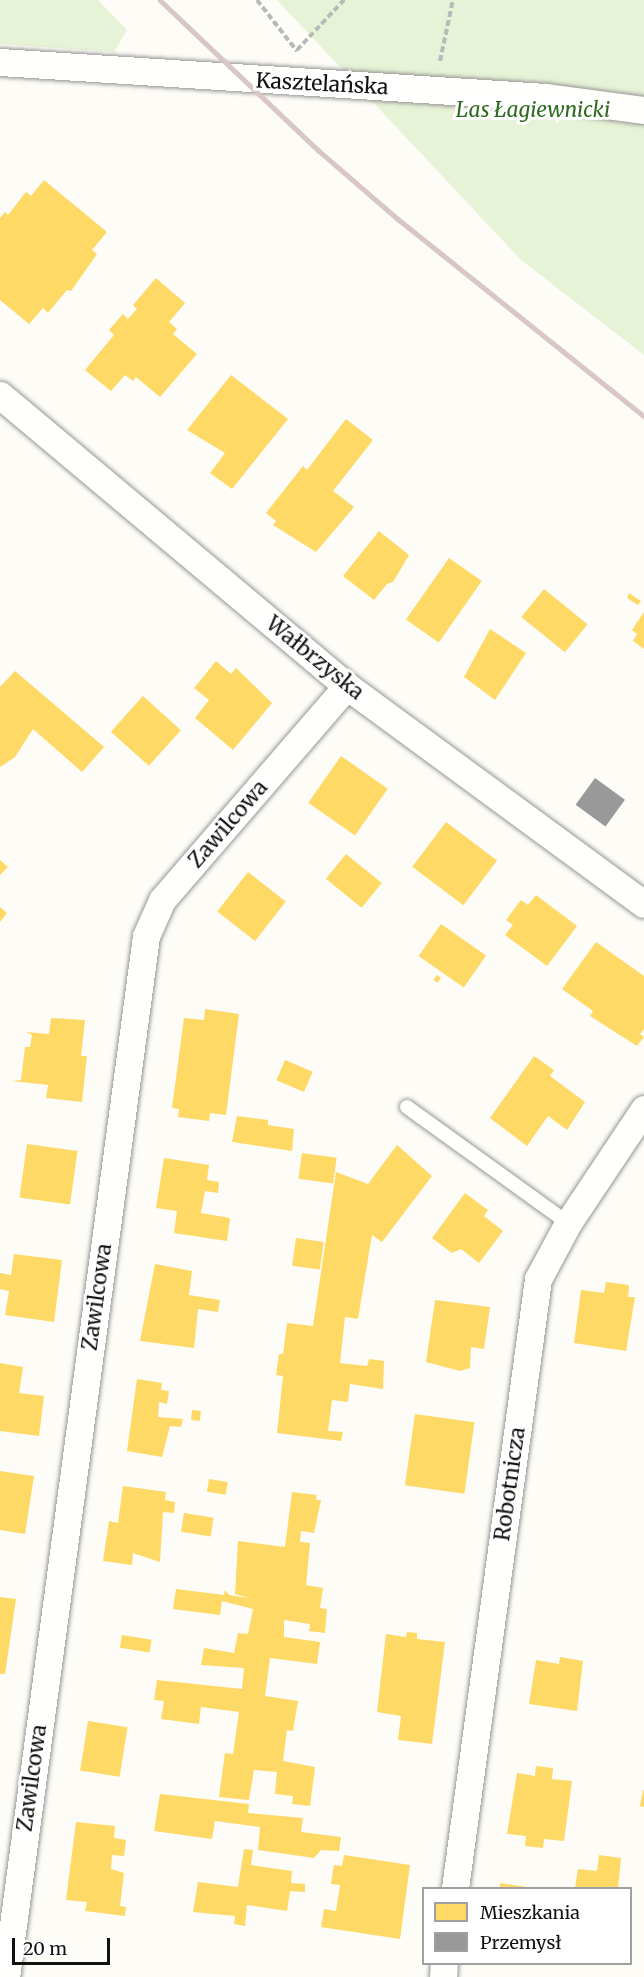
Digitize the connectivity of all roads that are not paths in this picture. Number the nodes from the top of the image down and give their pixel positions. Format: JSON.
{"nodes":[{"id":1,"x":0,"y":62,"type":"edge"},
{"id":2,"x":644,"y":110,"type":"edge"},
{"id":3,"x":0,"y":395,"type":"edge"},
{"id":4,"x":347,"y":686,"type":"junction"},
{"id":5,"x":644,"y":904,"type":"edge"},
{"id":6,"x":407,"y":1107,"type":"dead end"},
{"id":7,"x":644,"y":1109,"type":"edge"},
{"id":8,"x":568,"y":1223,"type":"junction"},
{"id":9,"x":455,"y":1887,"type":"edge"},
{"id":10,"x":6,"y":1977,"type":"edge"}],
"edges":[{"from":1,"to":2,"type":"street","name":"Kasztelańska"},
{"from":3,"to":4,"type":"street","name":"Wałbrzyska"},
{"from":4,"to":5,"type":"street","name":"Wałbrzyska"},
{"from":4,"to":10,"type":"street","name":"Zawilcowa"},
{"from":6,"to":8,"type":"lane"},
{"from":7,"to":8,"type":"street","name":"Robotnicza"},
{"from":8,"to":9,"type":"street","name":"Robotnicza"}]}
